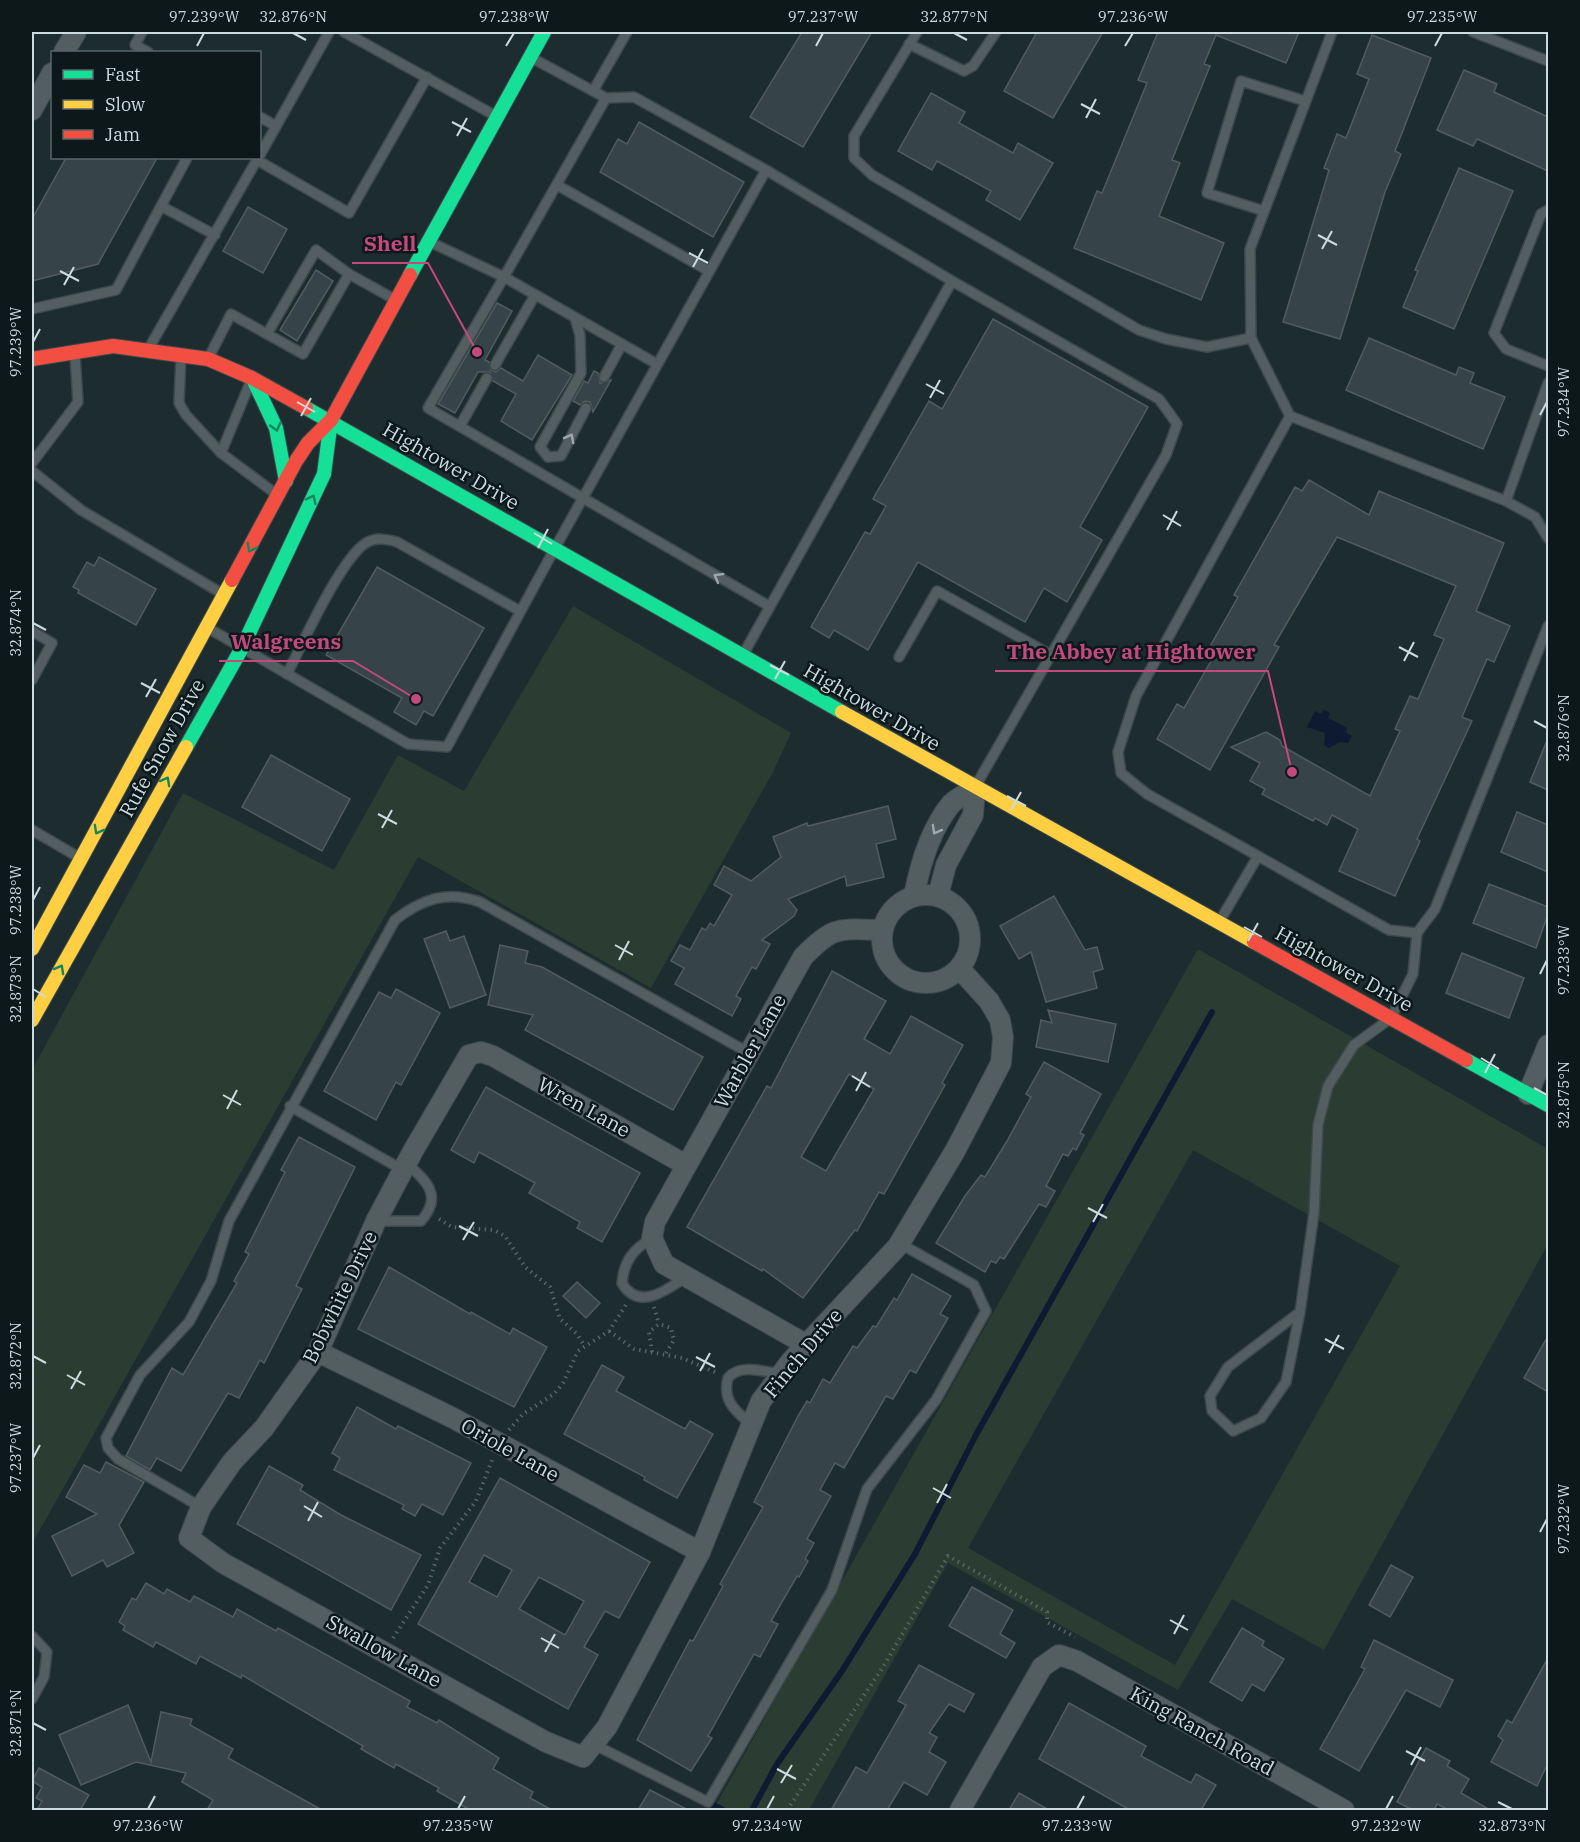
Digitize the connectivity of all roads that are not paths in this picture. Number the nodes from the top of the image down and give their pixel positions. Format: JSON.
{"nodes":[{"id":1,"x":76,"y":32,"type":"edge"},
{"id":2,"x":142,"y":32,"type":"edge"},
{"id":3,"x":329,"y":32,"type":"edge"},
{"id":4,"x":344,"y":32,"type":"edge"},
{"id":5,"x":544,"y":32,"type":"edge"},
{"id":6,"x":627,"y":32,"type":"edge"},
{"id":7,"x":916,"y":32,"type":"edge"},
{"id":8,"x":996,"y":32,"type":"edge"},
{"id":9,"x":1332,"y":32,"type":"edge"},
{"id":10,"x":1473,"y":32,"type":"edge"},
{"id":11,"x":909,"y":44,"type":"junction"},
{"id":12,"x":65,"y":51,"type":"edge"},
{"id":13,"x":146,"y":51,"type":"edge"},
{"id":14,"x":530,"y":57,"type":"junction"},
{"id":15,"x":1548,"y":61,"type":"edge"},
{"id":16,"x":51,"y":75,"type":"edge"},
{"id":17,"x":427,"y":78,"type":"junction"},
{"id":18,"x":593,"y":91,"type":"junction"},
{"id":19,"x":606,"y":98,"type":"junction"},
{"id":20,"x":1305,"y":101,"type":"junction"},
{"id":21,"x":32,"y":110,"type":"edge"},
{"id":22,"x":497,"y":116,"type":"junction"},
{"id":23,"x":261,"y":118,"type":"edge"},
{"id":24,"x":276,"y":126,"type":"junction"},
{"id":25,"x":261,"y":153,"type":"edge"},
{"id":26,"x":186,"y":159,"type":"edge"},
{"id":27,"x":257,"y":159,"type":"edge"},
{"id":28,"x":260,"y":159,"type":"edge"},
{"id":29,"x":766,"y":170,"type":"junction"},
{"id":30,"x":557,"y":185,"type":"junction"},
{"id":31,"x":161,"y":206,"type":"junction"},
{"id":32,"x":1548,"y":210,"type":"edge"},
{"id":33,"x":1264,"y":211,"type":"junction"},
{"id":34,"x":215,"y":235,"type":"junction"},
{"id":35,"x":428,"y":241,"type":"junction"},
{"id":36,"x":709,"y":271,"type":"junction"},
{"id":37,"x":349,"y":274,"type":"junction"},
{"id":38,"x":504,"y":277,"type":"junction"},
{"id":39,"x":952,"y":281,"type":"junction"},
{"id":40,"x":535,"y":295,"type":"junction"},
{"id":41,"x":396,"y":300,"type":"junction"},
{"id":42,"x":32,"y":309,"type":"edge"},
{"id":43,"x":510,"y":316,"type":"dead end"},
{"id":44,"x":575,"y":318,"type":"junction"},
{"id":45,"x":519,"y":322,"type":"junction"},
{"id":46,"x":502,"y":329,"type":"dead end"},
{"id":47,"x":267,"y":334,"type":"junction"},
{"id":48,"x":512,"y":334,"type":"junction"},
{"id":49,"x":1251,"y":338,"type":"junction"},
{"id":50,"x":622,"y":344,"type":"junction"},
{"id":51,"x":493,"y":347,"type":"dead end"},
{"id":52,"x":149,"y":349,"type":"junction"},
{"id":53,"x":75,"y":351,"type":"junction"},
{"id":54,"x":502,"y":352,"type":"junction"},
{"id":55,"x":181,"y":354,"type":"junction"},
{"id":56,"x":486,"y":358,"type":"dead end"},
{"id":57,"x":32,"y":359,"type":"edge"},
{"id":58,"x":208,"y":359,"type":"junction"},
{"id":59,"x":657,"y":364,"type":"junction"},
{"id":60,"x":1548,"y":366,"type":"edge"},
{"id":61,"x":604,"y":377,"type":"dead end"},
{"id":62,"x":252,"y":378,"type":"junction"},
{"id":63,"x":474,"y":381,"type":"dead end"},
{"id":64,"x":1548,"y":383,"type":"edge"},
{"id":65,"x":464,"y":397,"type":"dead end"},
{"id":66,"x":474,"y":402,"type":"junction"},
{"id":67,"x":586,"y":408,"type":"dead end"},
{"id":68,"x":1290,"y":416,"type":"junction"},
{"id":69,"x":331,"y":420,"type":"junction"},
{"id":70,"x":460,"y":426,"type":"junction"},
{"id":71,"x":221,"y":453,"type":"junction"},
{"id":72,"x":548,"y":457,"type":"junction"},
{"id":73,"x":32,"y":463,"type":"edge"},
{"id":74,"x":32,"y":471,"type":"edge"},
{"id":75,"x":540,"y":471,"type":"junction"},
{"id":76,"x":286,"y":481,"type":"junction"},
{"id":77,"x":278,"y":496,"type":"junction"},
{"id":78,"x":583,"y":496,"type":"junction"},
{"id":79,"x":1506,"y":501,"type":"junction"},
{"id":80,"x":1548,"y":538,"type":"edge"},
{"id":81,"x":555,"y":548,"type":"junction"},
{"id":82,"x":226,"y":596,"type":"junction"},
{"id":83,"x":769,"y":606,"type":"junction"},
{"id":84,"x":520,"y":611,"type":"junction"},
{"id":85,"x":1548,"y":626,"type":"edge"},
{"id":86,"x":208,"y":628,"type":"junction"},
{"id":87,"x":32,"y":631,"type":"edge"},
{"id":88,"x":242,"y":648,"type":"junction"},
{"id":89,"x":743,"y":655,"type":"junction"},
{"id":90,"x":1051,"y":655,"type":"junction"},
{"id":91,"x":899,"y":657,"type":"dead end"},
{"id":92,"x":287,"y":674,"type":"junction"},
{"id":93,"x":32,"y":680,"type":"edge"},
{"id":94,"x":975,"y":788,"type":"junction"},
{"id":95,"x":32,"y":830,"type":"edge"},
{"id":96,"x":1258,"y":856,"type":"junction"},
{"id":97,"x":82,"y":859,"type":"junction"},
{"id":98,"x":914,"y":896,"type":"junction"},
{"id":99,"x":938,"y":896,"type":"junction"},
{"id":100,"x":1219,"y":923,"type":"junction"},
{"id":101,"x":882,"y":930,"type":"junction"},
{"id":102,"x":1417,"y":933,"type":"junction"},
{"id":103,"x":32,"y":949,"type":"edge"},
{"id":104,"x":960,"y":969,"type":"junction"},
{"id":105,"x":1391,"y":1018,"type":"junction"},
{"id":106,"x":32,"y":1020,"type":"edge"},
{"id":107,"x":1548,"y":1045,"type":"edge"},
{"id":108,"x":480,"y":1052,"type":"joint"},
{"id":109,"x":749,"y":1053,"type":"junction"},
{"id":110,"x":1528,"y":1094,"type":"junction"},
{"id":111,"x":1548,"y":1105,"type":"edge"},
{"id":112,"x":290,"y":1106,"type":"junction"},
{"id":113,"x":687,"y":1165,"type":"junction"},
{"id":114,"x":405,"y":1167,"type":"junction"},
{"id":115,"x":376,"y":1221,"type":"junction"},
{"id":116,"x":653,"y":1230,"type":"junction"},
{"id":117,"x":899,"y":1244,"type":"junction"},
{"id":118,"x":686,"y":1277,"type":"junction"},
{"id":119,"x":1300,"y":1312,"type":"junction"},
{"id":120,"x":807,"y":1345,"type":"junction"},
{"id":121,"x":318,"y":1352,"type":"junction"},
{"id":122,"x":781,"y":1374,"type":"junction"},
{"id":123,"x":751,"y":1425,"type":"junction"},
{"id":124,"x":201,"y":1507,"type":"junction"},
{"id":125,"x":189,"y":1538,"type":"joint"},
{"id":126,"x":700,"y":1552,"type":"junction"},
{"id":127,"x":32,"y":1636,"type":"edge"},
{"id":128,"x":32,"y":1699,"type":"edge"},
{"id":129,"x":589,"y":1751,"type":"junction"},
{"id":130,"x":960,"y":1810,"type":"edge"},
{"id":131,"x":1344,"y":1810,"type":"edge"}],
"edges":[{"from":1,"to":12,"type":"street"},
{"from":2,"to":13,"type":"lane"},
{"from":3,"to":24,"type":"lane"},
{"from":4,"to":17,"type":"lane"},
{"from":5,"to":14,"type":"main road","name":"Rufe Snow Drive"},
{"from":6,"to":18,"type":"lane"},
{"from":7,"to":11,"type":"lane"},
{"from":8,"to":11,"type":"lane"},
{"from":9,"to":20,"type":"lane"},
{"from":10,"to":15,"type":"lane"},
{"from":11,"to":49,"type":"lane"},
{"from":14,"to":18,"type":"lane"},
{"from":14,"to":22,"type":"main road","name":"Rufe Snow Drive"},
{"from":16,"to":21,"type":"street"},
{"from":17,"to":22,"type":"lane"},
{"from":17,"to":28,"type":"lane"},
{"from":18,"to":19,"type":"lane"},
{"from":19,"to":29,"type":"lane"},
{"from":19,"to":30,"type":"lane"},
{"from":20,"to":33,"type":"lane"},
{"from":20,"to":33,"type":"lane"},
{"from":22,"to":35,"type":"main road","name":"Rufe Snow Drive"},
{"from":23,"to":24,"type":"lane"},
{"from":24,"to":25,"type":"lane"},
{"from":26,"to":31,"type":"lane"},
{"from":27,"to":34,"type":"lane"},
{"from":29,"to":36,"type":"lane"},
{"from":29,"to":39,"type":"lane"},
{"from":30,"to":36,"type":"lane"},
{"from":30,"to":38,"type":"lane"},
{"from":31,"to":34,"type":"lane"},
{"from":31,"to":42,"type":"lane"},
{"from":32,"to":60,"type":"lane"},
{"from":33,"to":49,"type":"lane"},
{"from":34,"to":52,"type":"lane"},
{"from":35,"to":38,"type":"lane"},
{"from":35,"to":41,"type":"main road","name":"Rufe Snow Drive"},
{"from":36,"to":59,"type":"lane"},
{"from":37,"to":41,"type":"lane"},
{"from":37,"to":47,"type":"lane"},
{"from":37,"to":47,"type":"lane"},
{"from":38,"to":40,"type":"lane"},
{"from":38,"to":70,"type":"lane"},
{"from":39,"to":83,"type":"lane"},
{"from":39,"to":90,"type":"lane"},
{"from":40,"to":44,"type":"lane"},
{"from":40,"to":45,"type":"lane"},
{"from":41,"to":69,"type":"main road","name":"Rufe Snow Drive"},
{"from":43,"to":45,"type":"lane"},
{"from":44,"to":50,"type":"lane"},
{"from":44,"to":72,"type":"lane"},
{"from":45,"to":48,"type":"lane"},
{"from":46,"to":48,"type":"lane"},
{"from":47,"to":58,"type":"lane"},
{"from":48,"to":54,"type":"lane"},
{"from":49,"to":68,"type":"lane"},
{"from":50,"to":59,"type":"lane"},
{"from":50,"to":61,"type":"lane"},
{"from":51,"to":54,"type":"lane"},
{"from":52,"to":53,"type":"main road","name":"Hightower Drive"},
{"from":52,"to":55,"type":"main road","name":"Hightower Drive"},
{"from":53,"to":57,"type":"main road","name":"Hightower Drive"},
{"from":53,"to":73,"type":"lane"},
{"from":54,"to":56,"type":"lane"},
{"from":55,"to":58,"type":"main road","name":"Hightower Drive"},
{"from":55,"to":71,"type":"lane"},
{"from":58,"to":62,"type":"main road","name":"Hightower Drive"},
{"from":59,"to":78,"type":"lane"},
{"from":62,"to":69,"type":"main road","name":"Hightower Drive"},
{"from":62,"to":71,"type":"lane"},
{"from":62,"to":76,"type":"main road","one_way":true},
{"from":63,"to":66,"type":"lane"},
{"from":64,"to":79,"type":"lane"},
{"from":65,"to":66,"type":"lane"},
{"from":66,"to":70,"type":"lane"},
{"from":72,"to":67,"type":"lane","one_way":true},
{"from":68,"to":79,"type":"lane"},
{"from":68,"to":96,"type":"lane"},
{"from":69,"to":76,"type":"main road","name":"Rufe Snow Drive"},
{"from":69,"to":81,"type":"main road","name":"Hightower Drive"},
{"from":88,"to":69,"type":"main road","name":"Rufe Snow Drive","one_way":true},
{"from":70,"to":75,"type":"lane"},
{"from":71,"to":77,"type":"lane"},
{"from":72,"to":75,"type":"lane"},
{"from":74,"to":82,"type":"lane"},
{"from":75,"to":78,"type":"lane"},
{"from":76,"to":77,"type":"main road","name":"Rufe Snow Drive"},
{"from":77,"to":82,"type":"main road","name":"Rufe Snow Drive","one_way":true},
{"from":78,"to":81,"type":"lane"},
{"from":83,"to":78,"type":"lane","one_way":true},
{"from":79,"to":80,"type":"lane"},
{"from":81,"to":84,"type":"lane"},
{"from":81,"to":89,"type":"main road","name":"Hightower Drive"},
{"from":82,"to":86,"type":"main road","name":"Rufe Snow Drive"},
{"from":83,"to":89,"type":"lane"},
{"from":84,"to":92,"type":"lane"},
{"from":84,"to":92,"type":"lane"},
{"from":85,"to":102,"type":"lane"},
{"from":86,"to":88,"type":"lane"},
{"from":86,"to":97,"type":"main road","name":"Rufe Snow Drive","one_way":true},
{"from":87,"to":93,"type":"lane"},
{"from":88,"to":92,"type":"lane"},
{"from":106,"to":88,"type":"main road","name":"Rufe Snow Drive","one_way":true},
{"from":89,"to":94,"type":"main road","name":"Hightower Drive"},
{"from":90,"to":91,"type":"lane"},
{"from":90,"to":94,"type":"lane"},
{"from":94,"to":98,"type":"street","one_way":true},
{"from":94,"to":99,"type":"street"},
{"from":94,"to":100,"type":"main road","name":"Hightower Drive"},
{"from":95,"to":97,"type":"lane"},
{"from":96,"to":100,"type":"lane"},
{"from":96,"to":102,"type":"lane"},
{"from":97,"to":103,"type":"main road","name":"Rufe Snow Drive"},
{"from":98,"to":99,"type":"street"},
{"from":98,"to":101,"type":"street"},
{"from":99,"to":104,"type":"street"},
{"from":100,"to":105,"type":"main road","name":"Hightower Drive"},
{"from":101,"to":104,"type":"street"},
{"from":101,"to":109,"type":"street","name":"Warbler Lane"},
{"from":102,"to":105,"type":"lane"},
{"from":104,"to":117,"type":"street","name":"Finch Drive"},
{"from":105,"to":110,"type":"main road","name":"Hightower Drive"},
{"from":105,"to":119,"type":"lane"},
{"from":107,"to":110,"type":"street"},
{"from":108,"to":113,"type":"street","name":"Wren Lane"},
{"from":108,"to":114,"type":"street","name":"Bobwhite Drive"},
{"from":109,"to":112,"type":"lane"},
{"from":109,"to":113,"type":"street","name":"Warbler Lane"},
{"from":110,"to":111,"type":"main road","name":"Hightower Drive"},
{"from":112,"to":114,"type":"lane"},
{"from":112,"to":124,"type":"lane"},
{"from":113,"to":116,"type":"street","name":"Warbler Lane"},
{"from":114,"to":115,"type":"street","name":"Bobwhite Drive"},
{"from":114,"to":115,"type":"lane"},
{"from":115,"to":121,"type":"street","name":"Bobwhite Drive"},
{"from":116,"to":118,"type":"street"},
{"from":116,"to":118,"type":"lane"},
{"from":117,"to":120,"type":"street","name":"Finch Drive"},
{"from":117,"to":129,"type":"lane"},
{"from":118,"to":120,"type":"street"},
{"from":119,"to":119,"type":"lane"},
{"from":120,"to":122,"type":"street","name":"Finch Drive"},
{"from":121,"to":124,"type":"street","name":"Bobwhite Drive"},
{"from":121,"to":126,"type":"street","name":"Oriole Lane"},
{"from":122,"to":123,"type":"street","name":"Finch Drive"},
{"from":122,"to":123,"type":"lane"},
{"from":123,"to":126,"type":"street","name":"Finch Drive"},
{"from":124,"to":125,"type":"street","name":"Bobwhite Drive"},
{"from":125,"to":129,"type":"street","name":"Swallow Lane"},
{"from":126,"to":129,"type":"street","name":"Finch Drive"},
{"from":127,"to":128,"type":"lane"},
{"from":130,"to":131,"type":"street","name":"King Ranch Road"}]}
